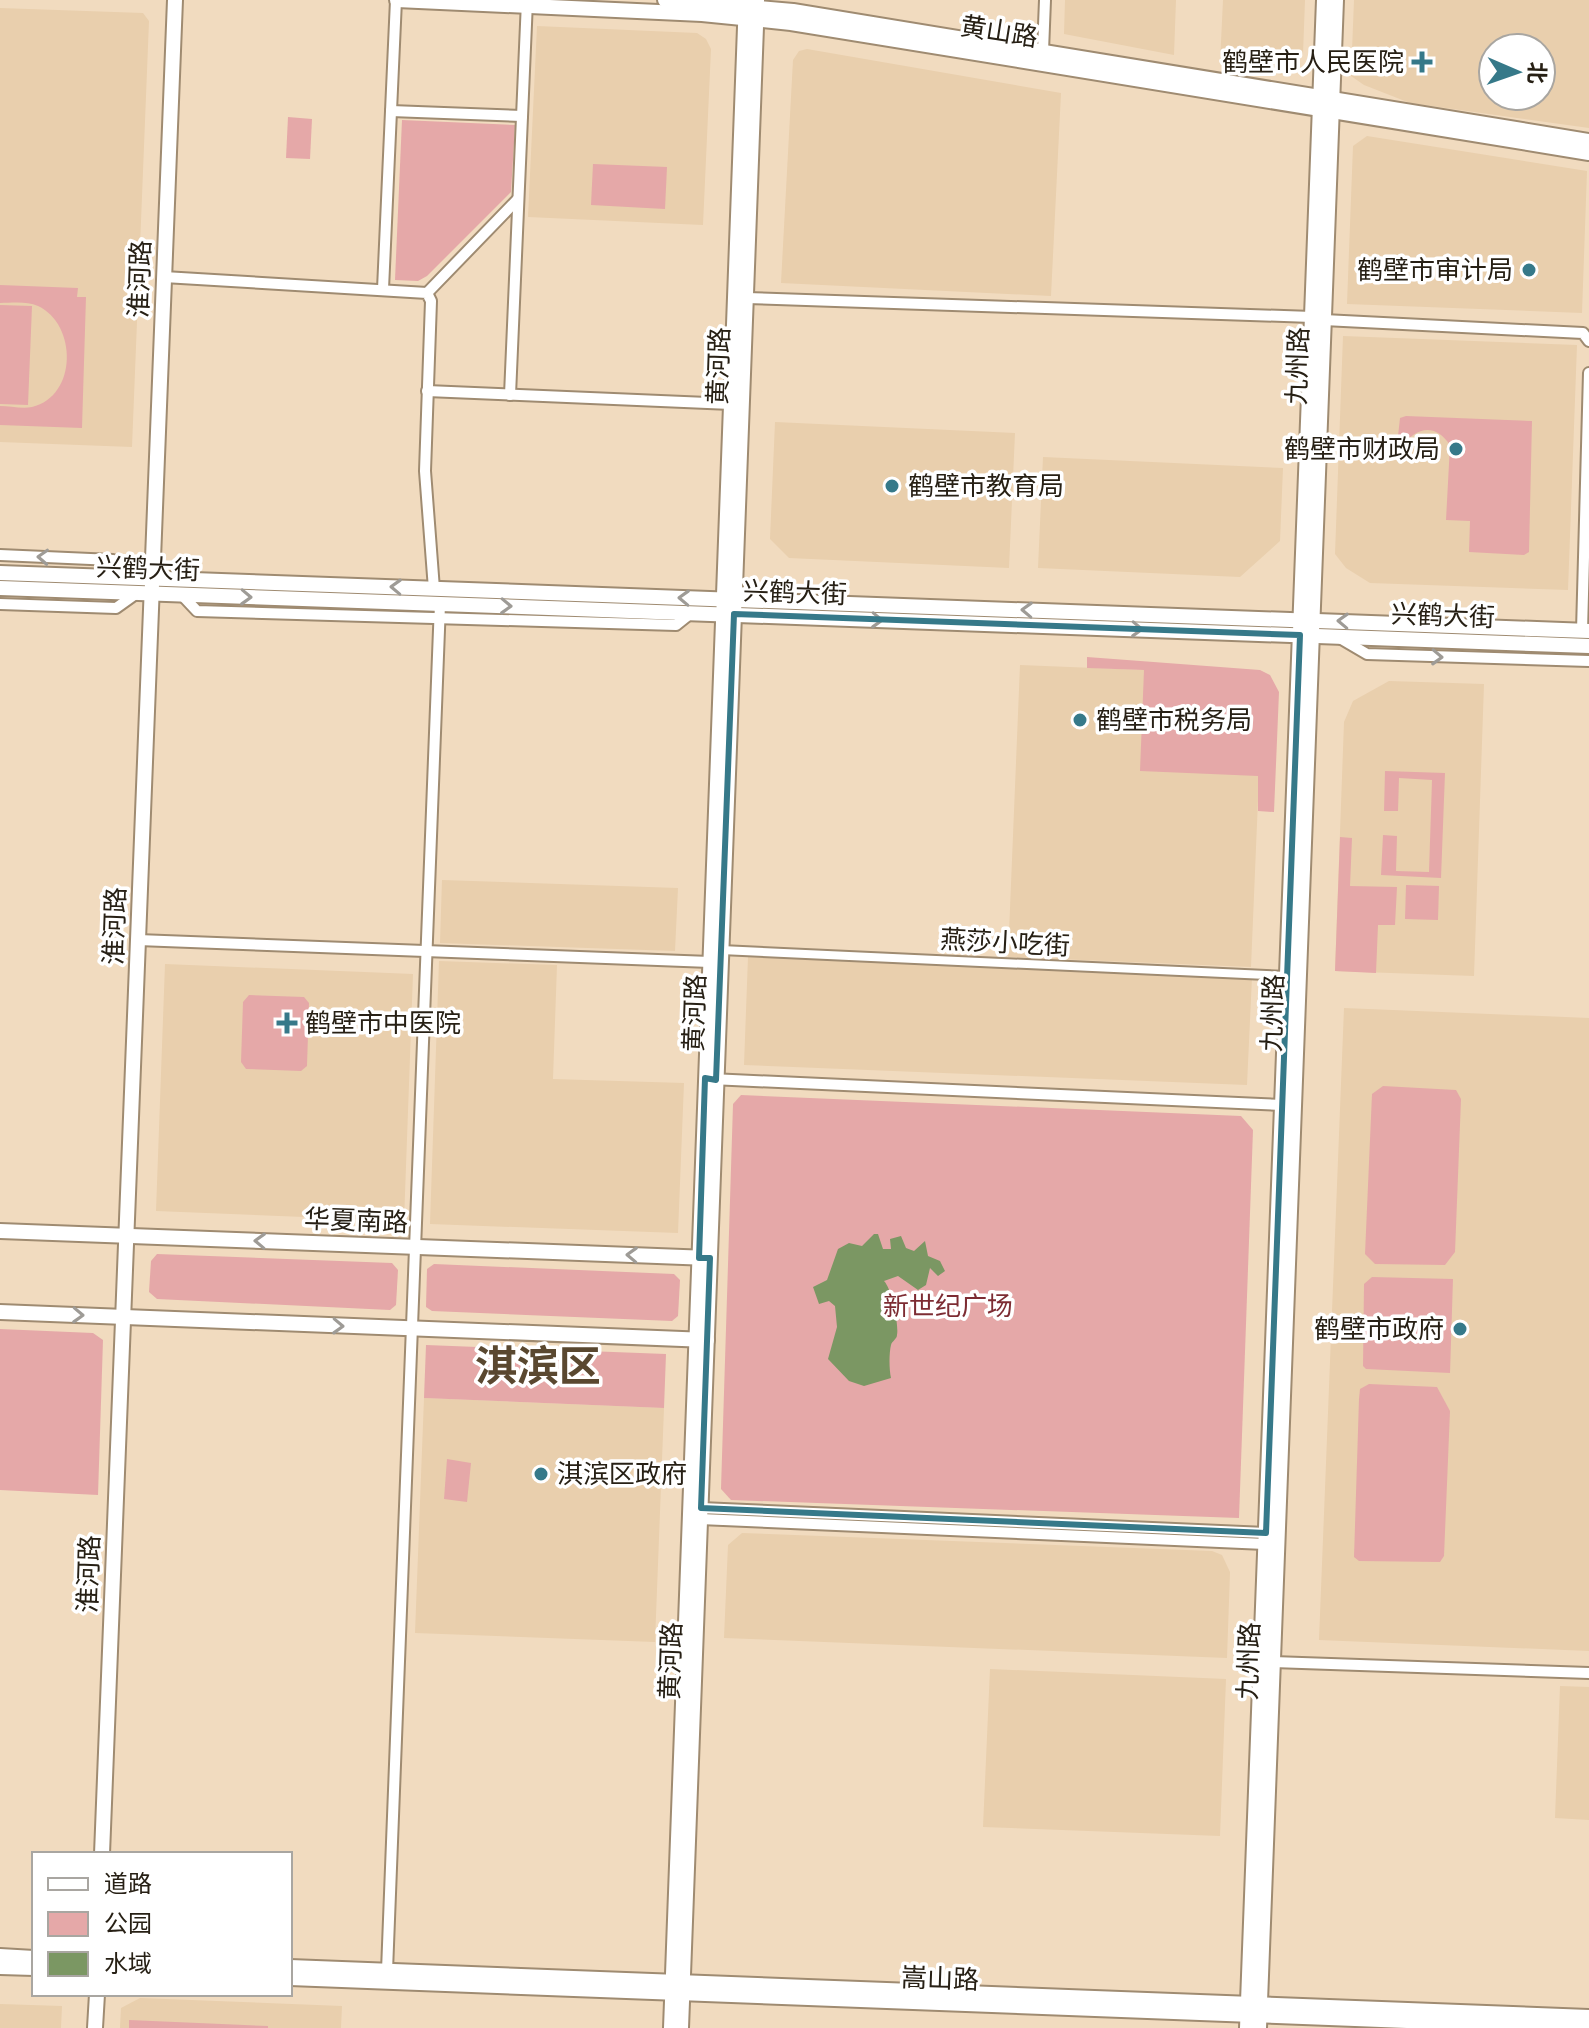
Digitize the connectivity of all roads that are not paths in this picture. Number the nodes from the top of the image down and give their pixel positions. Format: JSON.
{"nodes":[{"id":1,"x":175,"y":0,"type":"edge"},
{"id":2,"x":396,"y":0,"type":"edge"},
{"id":3,"x":665,"y":0,"type":"edge"},
{"id":4,"x":1045,"y":0,"type":"edge"},
{"id":5,"x":1324,"y":0,"type":"edge"},
{"id":6,"x":1336,"y":0,"type":"edge"},
{"id":7,"x":527,"y":3,"type":"edge"},
{"id":8,"x":752,"y":8,"type":"edge"},
{"id":9,"x":1043,"y":51,"type":"junction"},
{"id":10,"x":1326,"y":104,"type":"junction"},
{"id":11,"x":391,"y":111,"type":"junction"},
{"id":12,"x":522,"y":116,"type":"junction"},
{"id":13,"x":1589,"y":141,"type":"edge"},
{"id":14,"x":1589,"y":153,"type":"edge"},
{"id":15,"x":518,"y":199,"type":"junction"},
{"id":16,"x":164,"y":277,"type":"junction"},
{"id":17,"x":383,"y":289,"type":"junction"},
{"id":18,"x":427,"y":293,"type":"junction"},
{"id":19,"x":746,"y":298,"type":"junction"},
{"id":20,"x":1318,"y":318,"type":"junction"},
{"id":21,"x":1589,"y":341,"type":"edge"},
{"id":22,"x":1589,"y":373,"type":"edge"},
{"id":23,"x":427,"y":391,"type":"junction"},
{"id":24,"x":510,"y":395,"type":"junction"},
{"id":25,"x":731,"y":404,"type":"junction"},
{"id":26,"x":0,"y":555,"type":"edge"},
{"id":27,"x":0,"y":573,"type":"edge"},
{"id":28,"x":144,"y":586,"type":"junction"},
{"id":29,"x":0,"y":588,"type":"edge"},
{"id":30,"x":434,"y":589,"type":"junction"},
{"id":31,"x":181,"y":594,"type":"junction"},
{"id":32,"x":0,"y":604,"type":"edge"},
{"id":33,"x":440,"y":604,"type":"junction"},
{"id":34,"x":729,"y":607,"type":"junction"},
{"id":35,"x":691,"y":613,"type":"junction"},
{"id":36,"x":439,"y":619,"type":"junction"},
{"id":37,"x":1306,"y":627,"type":"junction"},
{"id":38,"x":1585,"y":631,"type":"edge"},
{"id":39,"x":1337,"y":636,"type":"junction"},
{"id":40,"x":1589,"y":646,"type":"edge"},
{"id":41,"x":1589,"y":661,"type":"edge"},
{"id":42,"x":138,"y":940,"type":"junction"},
{"id":43,"x":721,"y":950,"type":"junction"},
{"id":44,"x":426,"y":951,"type":"junction"},
{"id":45,"x":710,"y":962,"type":"junction"},
{"id":46,"x":1287,"y":976,"type":"junction"},
{"id":47,"x":711,"y":1079,"type":"junction"},
{"id":48,"x":1282,"y":1105,"type":"junction"},
{"id":49,"x":0,"y":1231,"type":"edge"},
{"id":50,"x":127,"y":1236,"type":"junction"},
{"id":51,"x":415,"y":1247,"type":"junction"},
{"id":52,"x":704,"y":1258,"type":"junction"},
{"id":53,"x":0,"y":1312,"type":"edge"},
{"id":54,"x":123,"y":1317,"type":"junction"},
{"id":55,"x":412,"y":1329,"type":"junction"},
{"id":56,"x":701,"y":1340,"type":"junction"},
{"id":57,"x":700,"y":1514,"type":"junction"},
{"id":58,"x":1265,"y":1538,"type":"junction"},
{"id":59,"x":1273,"y":1662,"type":"junction"},
{"id":60,"x":1589,"y":1673,"type":"edge"},
{"id":61,"x":102,"y":1852,"type":"edge"},
{"id":62,"x":0,"y":1956,"type":"edge"},
{"id":63,"x":32,"y":1958,"type":"edge"},
{"id":64,"x":0,"y":1967,"type":"edge"},
{"id":65,"x":292,"y":1967,"type":"edge"},
{"id":66,"x":32,"y":1968,"type":"edge"},
{"id":67,"x":387,"y":1971,"type":"junction"},
{"id":68,"x":292,"y":1978,"type":"edge"},
{"id":69,"x":677,"y":1988,"type":"junction"},
{"id":70,"x":97,"y":1996,"type":"edge"},
{"id":71,"x":1253,"y":2016,"type":"edge"},
{"id":72,"x":1589,"y":2017,"type":"edge"},
{"id":73,"x":95,"y":2028,"type":"edge"},
{"id":74,"x":671,"y":2028,"type":"edge"},
{"id":75,"x":681,"y":2028,"type":"edge"},
{"id":76,"x":1589,"y":2028,"type":"edge"}],
"edges":[{"from":1,"to":16,"type":"street","name":"淮河路"},
{"from":2,"to":7,"type":"street","name":"黄山路"},
{"from":2,"to":11,"type":"street"},
{"from":3,"to":8,"type":"street","name":"黄山路"},
{"from":4,"to":9,"type":"street"},
{"from":5,"to":10,"type":"street","name":"九州路"},
{"from":6,"to":10,"type":"street","name":"九州路"},
{"from":7,"to":8,"type":"street","name":"黄山路"},
{"from":7,"to":12,"type":"street"},
{"from":8,"to":9,"type":"street","name":"黄山路"},
{"from":8,"to":10,"type":"street","name":"黄山路"},
{"from":8,"to":19,"type":"street","name":"黄河路"},
{"from":8,"to":25,"type":"street","name":"黄河路"},
{"from":9,"to":10,"type":"street","name":"黄山路"},
{"from":10,"to":13,"type":"street","name":"黄山路"},
{"from":10,"to":14,"type":"street","name":"黄山路"},
{"from":10,"to":20,"type":"street","name":"九州路"},
{"from":11,"to":12,"type":"street"},
{"from":11,"to":17,"type":"street"},
{"from":12,"to":15,"type":"street"},
{"from":15,"to":18,"type":"street"},
{"from":15,"to":24,"type":"street"},
{"from":16,"to":17,"type":"street"},
{"from":16,"to":28,"type":"street","name":"淮河路"},
{"from":17,"to":18,"type":"street"},
{"from":18,"to":23,"type":"street"},
{"from":19,"to":20,"type":"street"},
{"from":19,"to":34,"type":"street","name":"黄河路"},
{"from":20,"to":21,"type":"street"},
{"from":20,"to":37,"type":"street","name":"九州路"},
{"from":22,"to":38,"type":"street"},
{"from":23,"to":24,"type":"street"},
{"from":23,"to":30,"type":"street"},
{"from":24,"to":25,"type":"street"},
{"from":25,"to":34,"type":"street","name":"黄河路"},
{"from":28,"to":26,"type":"street","one_way":true},
{"from":27,"to":28,"type":"street","name":"兴鹤大街"},
{"from":28,"to":29,"type":"street","name":"兴鹤大街"},
{"from":30,"to":28,"type":"street","name":"兴鹤大街","one_way":true},
{"from":28,"to":31,"type":"street","name":"兴鹤大街"},
{"from":28,"to":32,"type":"street"},
{"from":28,"to":42,"type":"street","name":"淮河路"},
{"from":34,"to":30,"type":"street","name":"兴鹤大街","one_way":true},
{"from":31,"to":33,"type":"street","name":"兴鹤大街","one_way":true},
{"from":31,"to":36,"type":"street"},
{"from":33,"to":35,"type":"street","name":"兴鹤大街","one_way":true},
{"from":33,"to":36,"type":"street"},
{"from":34,"to":35,"type":"street","name":"兴鹤大街"},
{"from":34,"to":37,"type":"street","name":"兴鹤大街"},
{"from":34,"to":43,"type":"street","name":"黄河路"},
{"from":34,"to":45,"type":"street","name":"黄河路"},
{"from":35,"to":36,"type":"street"},
{"from":36,"to":44,"type":"street"},
{"from":38,"to":37,"type":"street","name":"兴鹤大街","one_way":true},
{"from":37,"to":39,"type":"street","name":"兴鹤大街"},
{"from":37,"to":46,"type":"street","name":"九州路"},
{"from":37,"to":59,"type":"street","name":"九州路"},
{"from":39,"to":40,"type":"street","name":"兴鹤大街"},
{"from":39,"to":41,"type":"street","one_way":true},
{"from":42,"to":44,"type":"street"},
{"from":42,"to":50,"type":"street","name":"淮河路"},
{"from":43,"to":46,"type":"street","name":"燕莎小吃街"},
{"from":43,"to":47,"type":"street","name":"黄河路"},
{"from":44,"to":45,"type":"street"},
{"from":44,"to":51,"type":"street"},
{"from":45,"to":47,"type":"street","name":"黄河路"},
{"from":46,"to":48,"type":"street","name":"九州路"},
{"from":47,"to":48,"type":"street"},
{"from":47,"to":52,"type":"street","name":"黄河路"},
{"from":48,"to":58,"type":"street","name":"九州路"},
{"from":49,"to":50,"type":"street","name":"华夏南路"},
{"from":51,"to":50,"type":"street","name":"华夏南路","one_way":true},
{"from":50,"to":54,"type":"street","name":"淮河路"},
{"from":52,"to":51,"type":"street","name":"华夏南路","one_way":true},
{"from":51,"to":55,"type":"street"},
{"from":52,"to":56,"type":"street","name":"黄河路"},
{"from":53,"to":54,"type":"street","one_way":true},
{"from":54,"to":55,"type":"street","one_way":true},
{"from":54,"to":61,"type":"street","name":"淮河路"},
{"from":55,"to":56,"type":"street"},
{"from":55,"to":67,"type":"street"},
{"from":56,"to":57,"type":"street","name":"黄河路"},
{"from":56,"to":69,"type":"street","name":"黄河路"},
{"from":57,"to":58,"type":"street"},
{"from":57,"to":69,"type":"street","name":"黄河路"},
{"from":58,"to":71,"type":"street","name":"九州路"},
{"from":59,"to":60,"type":"street"},
{"from":59,"to":71,"type":"street","name":"九州路"},
{"from":62,"to":63,"type":"street"},
{"from":64,"to":66,"type":"street"},
{"from":65,"to":67,"type":"street","name":"嵩山路"},
{"from":67,"to":69,"type":"street","name":"嵩山路"},
{"from":68,"to":69,"type":"street","name":"嵩山路"},
{"from":69,"to":71,"type":"street","name":"嵩山路"},
{"from":69,"to":74,"type":"street","name":"黄河路"},
{"from":69,"to":75,"type":"street","name":"黄河路"},
{"from":70,"to":73,"type":"street"},
{"from":71,"to":72,"type":"street","name":"嵩山路"},
{"from":71,"to":76,"type":"street","name":"嵩山路"}]}
